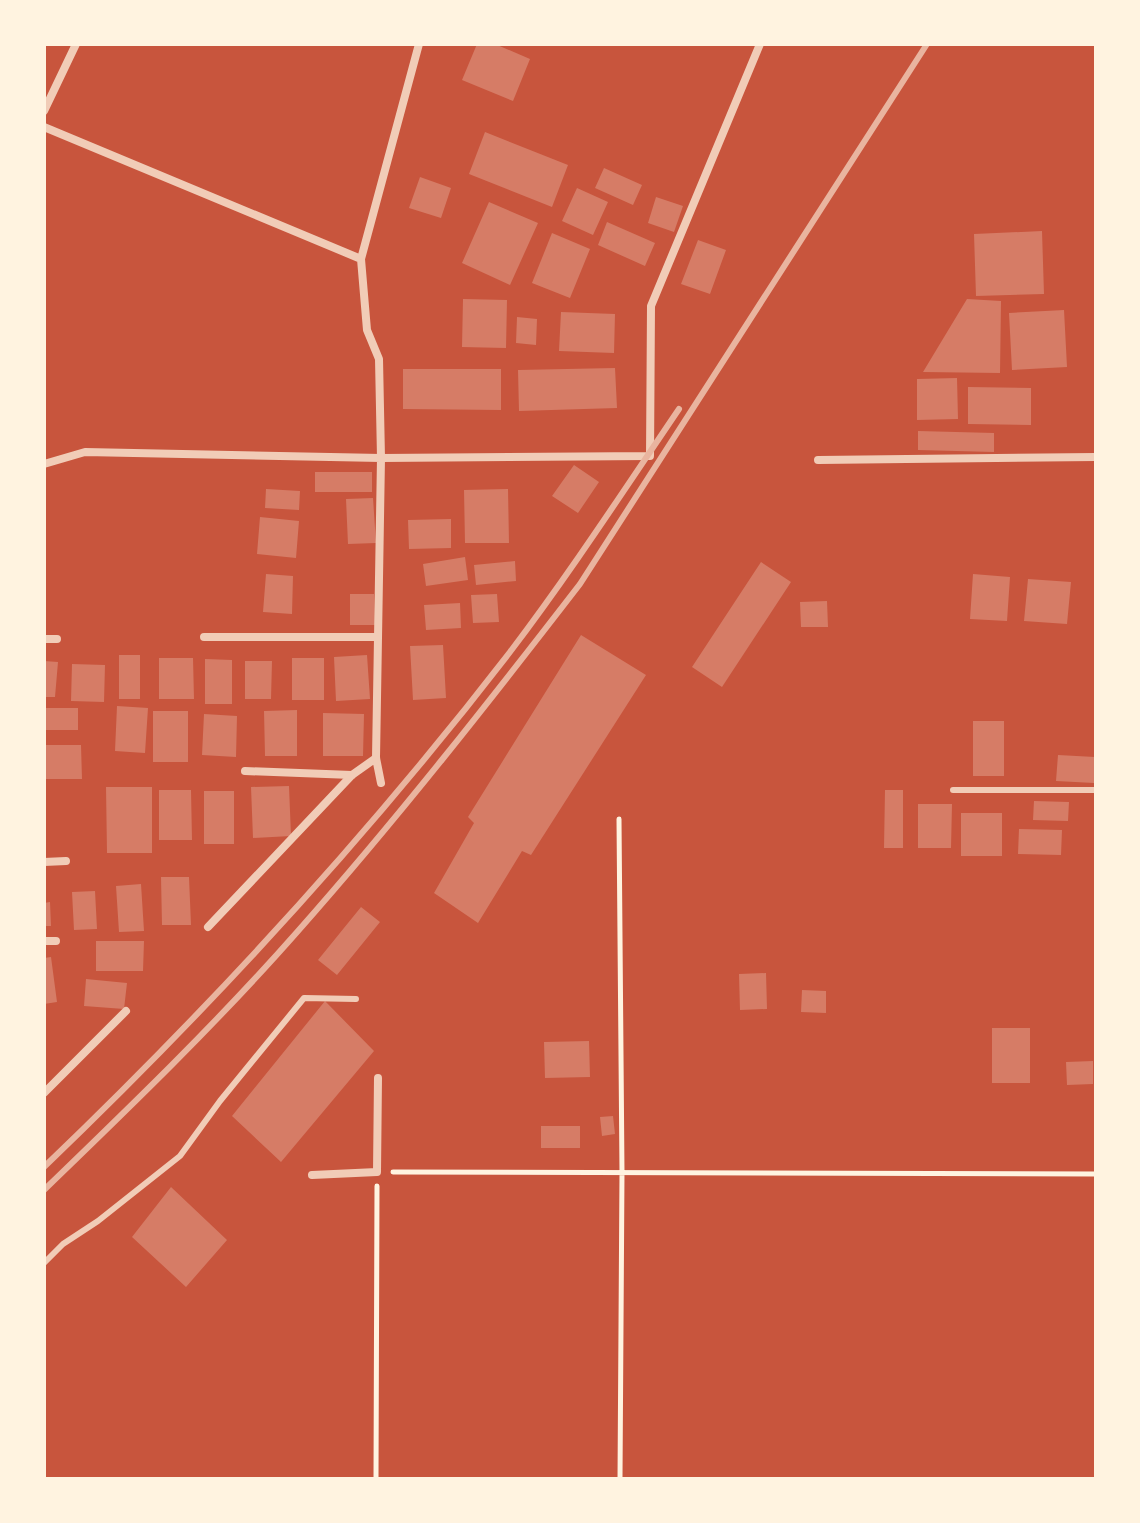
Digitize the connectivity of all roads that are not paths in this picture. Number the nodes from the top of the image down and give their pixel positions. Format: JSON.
{"nodes":[{"id":1,"x":76,"y":44,"type":"edge"},
{"id":2,"x":419,"y":44,"type":"edge"},
{"id":3,"x":760,"y":44,"type":"edge"},
{"id":4,"x":44,"y":111,"type":"edge"},
{"id":5,"x":44,"y":127,"type":"edge"},
{"id":6,"x":361,"y":259,"type":"junction"},
{"id":7,"x":1096,"y":457,"type":"edge"},
{"id":8,"x":381,"y":458,"type":"junction"},
{"id":9,"x":818,"y":460,"type":"dead end"},
{"id":10,"x":44,"y":464,"type":"edge"},
{"id":11,"x":204,"y":637,"type":"dead end"},
{"id":12,"x":378,"y":637,"type":"junction"},
{"id":13,"x":44,"y":639,"type":"edge"},
{"id":14,"x":57,"y":639,"type":"dead end"},
{"id":15,"x":376,"y":758,"type":"junction"},
{"id":16,"x":245,"y":771,"type":"dead end"},
{"id":17,"x":352,"y":775,"type":"junction"},
{"id":18,"x":381,"y":783,"type":"dead end"},
{"id":19,"x":953,"y":790,"type":"dead end"},
{"id":20,"x":1096,"y":790,"type":"edge"},
{"id":21,"x":66,"y":861,"type":"dead end"},
{"id":22,"x":44,"y":862,"type":"edge"},
{"id":23,"x":208,"y":927,"type":"dead end"},
{"id":24,"x":44,"y":941,"type":"edge"},
{"id":25,"x":56,"y":941,"type":"dead end"},
{"id":26,"x":356,"y":999,"type":"dead end"},
{"id":27,"x":126,"y":1011,"type":"dead end"},
{"id":28,"x":378,"y":1078,"type":"dead end"},
{"id":29,"x":44,"y":1093,"type":"edge"},
{"id":30,"x":312,"y":1175,"type":"dead end"},
{"id":31,"x":44,"y":1263,"type":"edge"}],
"edges":[{"from":1,"to":4,"type":"street"},
{"from":2,"to":6,"type":"street"},
{"from":3,"to":8,"type":"street"},
{"from":5,"to":6,"type":"street"},
{"from":6,"to":8,"type":"street"},
{"from":7,"to":9,"type":"street"},
{"from":8,"to":10,"type":"street"},
{"from":8,"to":12,"type":"street"},
{"from":11,"to":12,"type":"street"},
{"from":12,"to":15,"type":"street"},
{"from":13,"to":14,"type":"street"},
{"from":15,"to":17,"type":"street"},
{"from":15,"to":18,"type":"street"},
{"from":16,"to":17,"type":"street"},
{"from":17,"to":23,"type":"street"},
{"from":19,"to":20,"type":"lane"},
{"from":21,"to":22,"type":"street"},
{"from":24,"to":25,"type":"street"},
{"from":26,"to":31,"type":"lane"},
{"from":27,"to":29,"type":"street"},
{"from":28,"to":30,"type":"street"}]}
